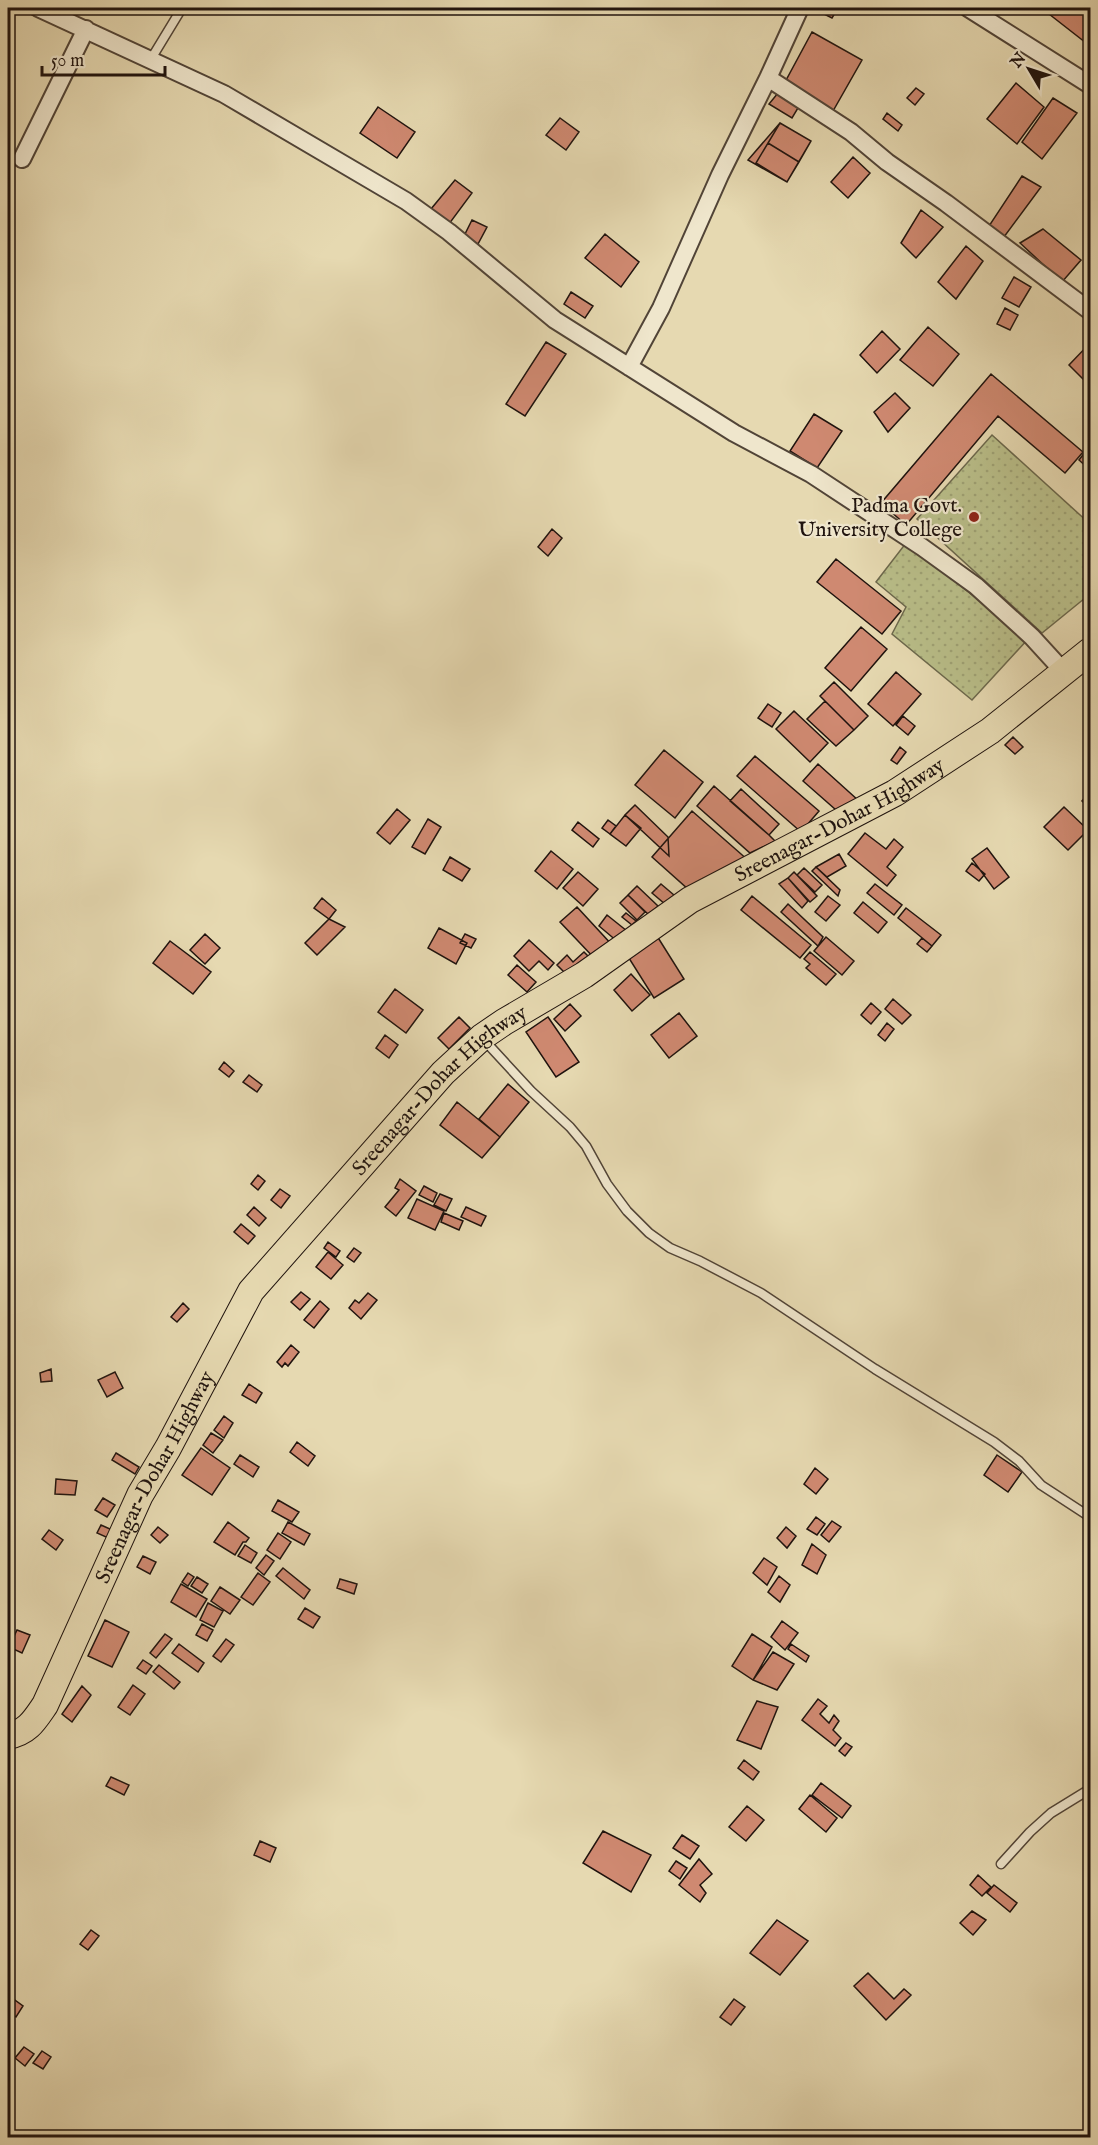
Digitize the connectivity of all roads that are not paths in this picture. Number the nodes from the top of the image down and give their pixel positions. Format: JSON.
{"nodes":[{"id":1,"x":38,"y":8,"type":"edge"},
{"id":2,"x":182,"y":8,"type":"edge"},
{"id":3,"x":800,"y":8,"type":"edge"},
{"id":4,"x":968,"y":8,"type":"edge"},
{"id":5,"x":86,"y":29,"type":"junction"},
{"id":6,"x":151,"y":59,"type":"junction"},
{"id":7,"x":768,"y":78,"type":"junction"},
{"id":8,"x":1090,"y":85,"type":"edge"},
{"id":9,"x":22,"y":159,"type":"dead end"},
{"id":10,"x":1090,"y":311,"type":"edge"},
{"id":11,"x":629,"y":367,"type":"junction"},
{"id":12,"x":1090,"y":651,"type":"edge"},
{"id":13,"x":1064,"y":672,"type":"junction"},
{"id":14,"x":482,"y":1037,"type":"junction"},
{"id":15,"x":1090,"y":1516,"type":"edge"},
{"id":16,"x":8,"y":1736,"type":"edge"},
{"id":17,"x":1090,"y":1789,"type":"edge"},
{"id":18,"x":1001,"y":1864,"type":"dead end"}],
"edges":[{"from":1,"to":5,"type":"street"},
{"from":2,"to":6,"type":"lane"},
{"from":3,"to":7,"type":"street"},
{"from":4,"to":8,"type":"street"},
{"from":5,"to":6,"type":"street"},
{"from":5,"to":9,"type":"street"},
{"from":6,"to":11,"type":"street"},
{"from":7,"to":10,"type":"street"},
{"from":7,"to":11,"type":"street"},
{"from":11,"to":13,"type":"street"},
{"from":12,"to":13,"type":"main road","name":"Sreenagar-Dohar Highway"},
{"from":13,"to":14,"type":"main road","name":"Sreenagar-Dohar Highway"},
{"from":14,"to":15,"type":"lane"},
{"from":14,"to":16,"type":"main road","name":"Sreenagar-Dohar Highway"},
{"from":17,"to":18,"type":"lane"}]}
